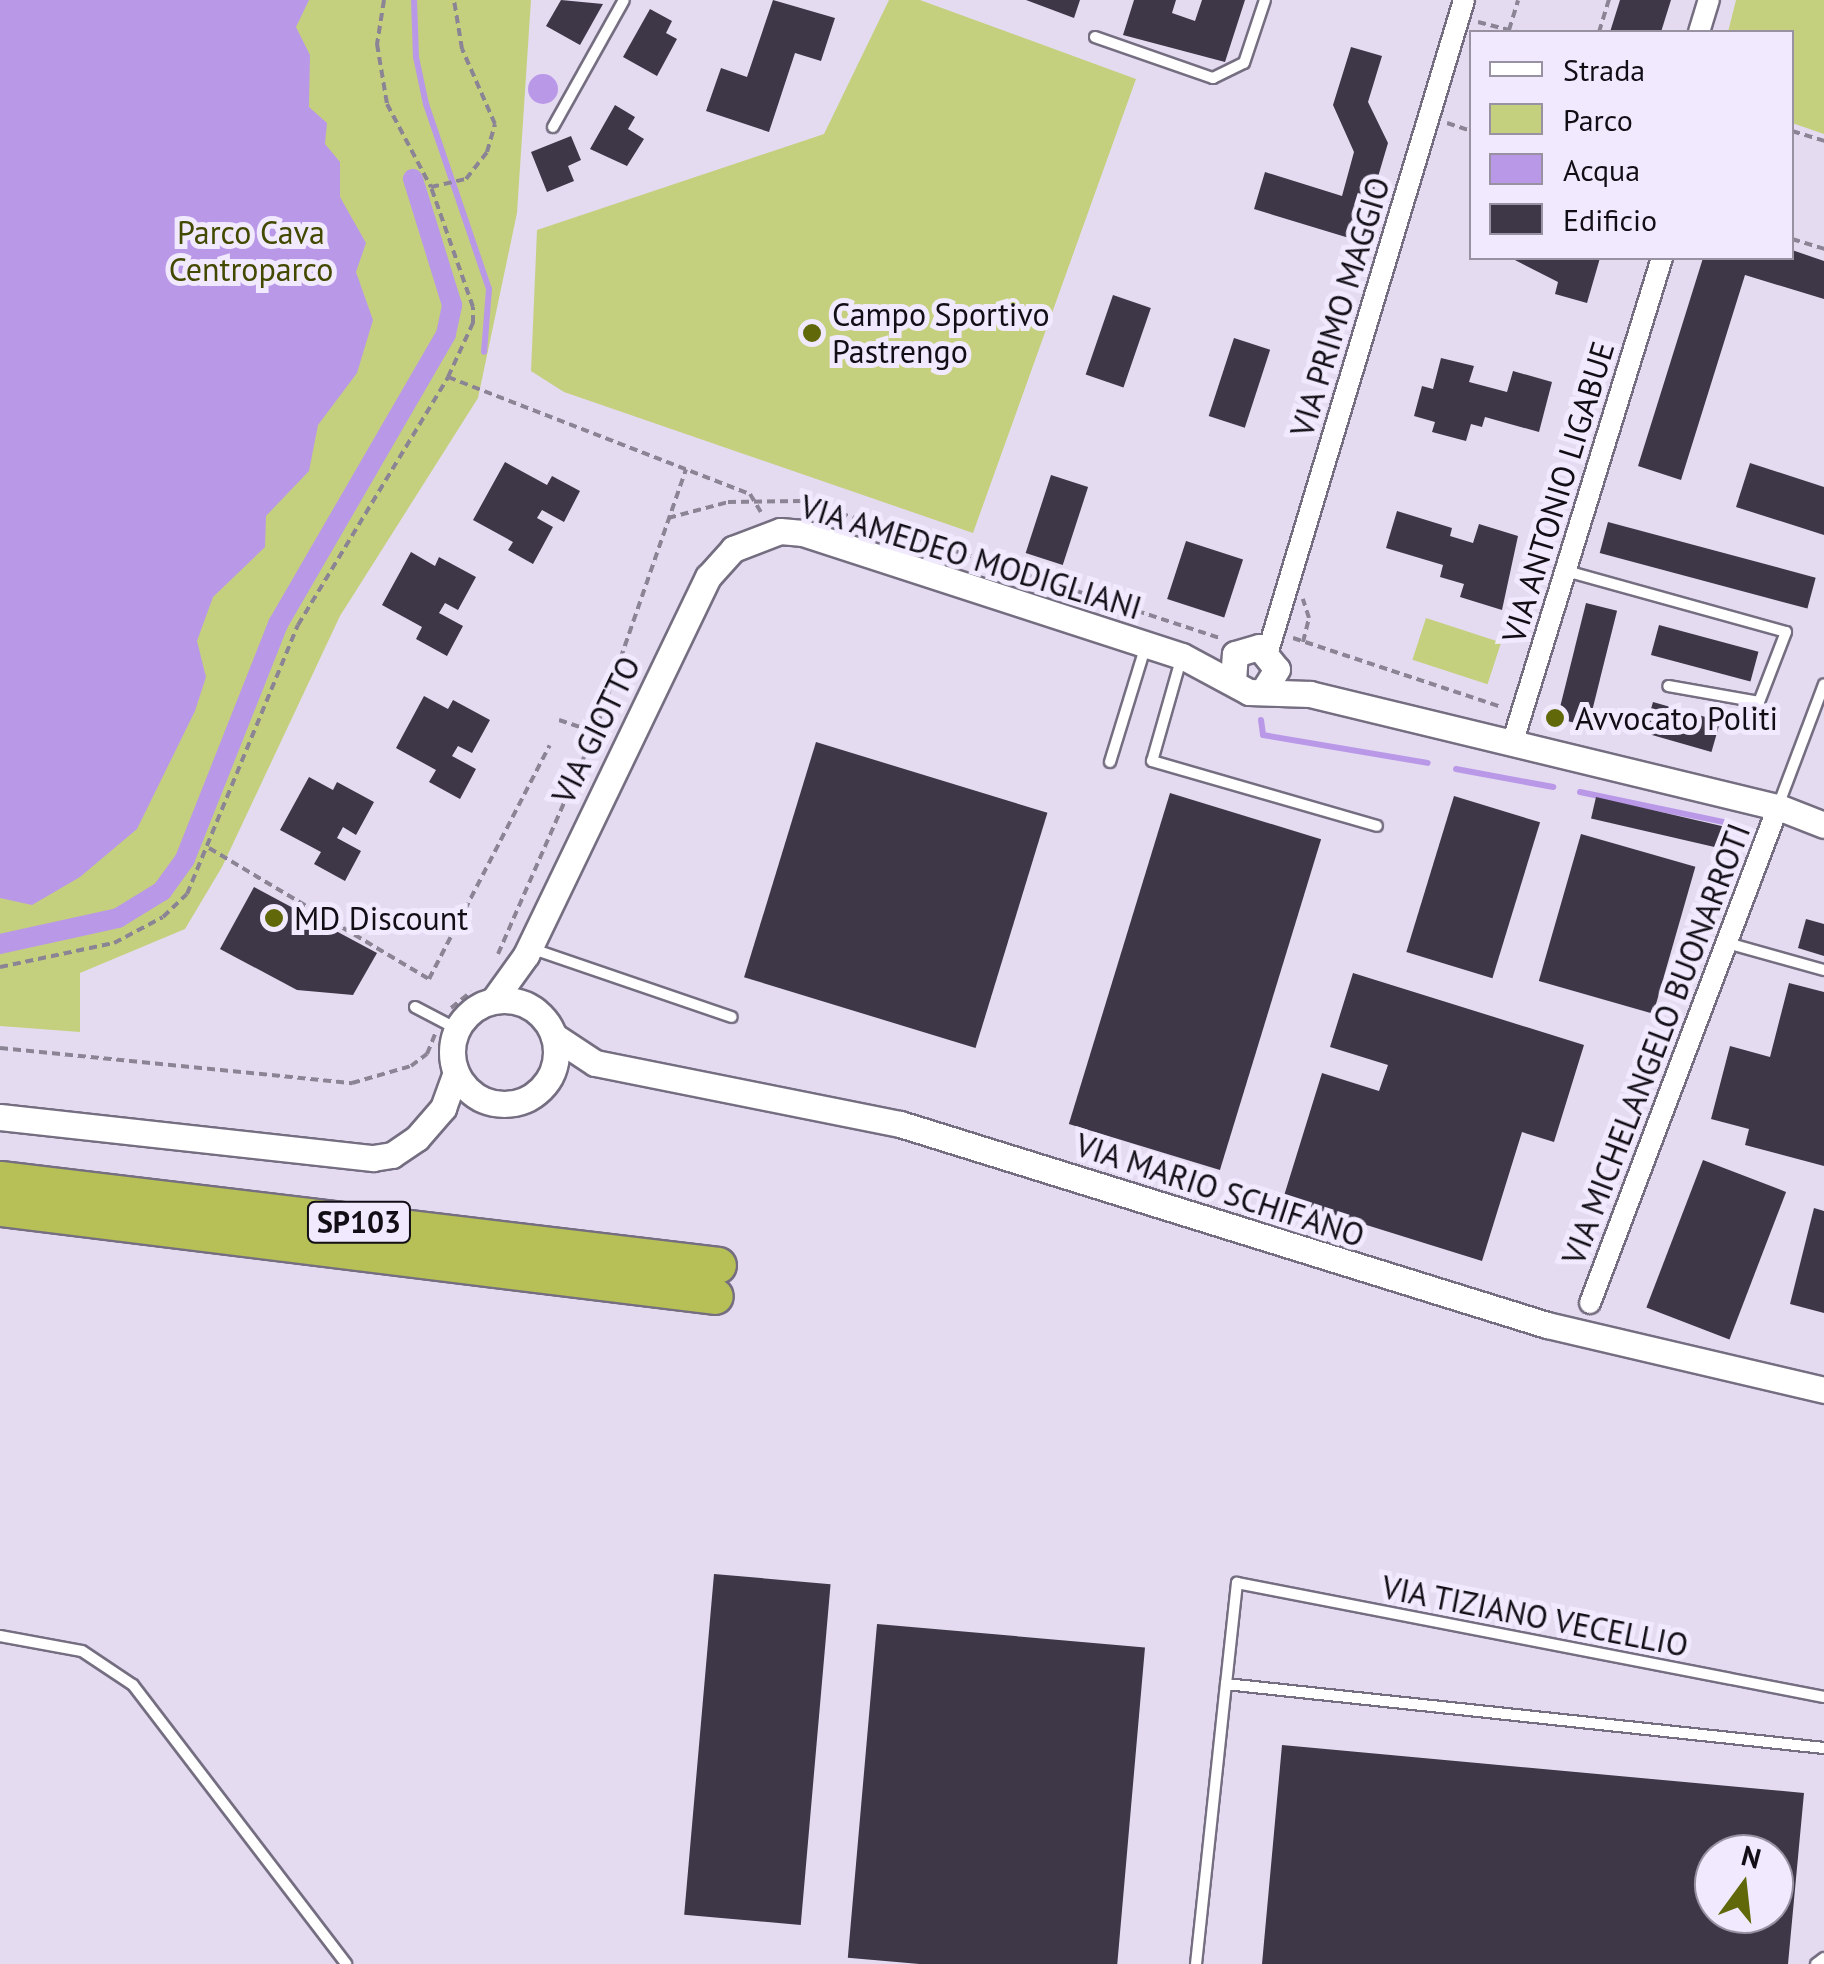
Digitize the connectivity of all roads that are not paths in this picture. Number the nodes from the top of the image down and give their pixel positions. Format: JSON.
{"nodes":[{"id":1,"x":624,"y":0,"type":"edge"},
{"id":2,"x":1265,"y":0,"type":"edge"},
{"id":3,"x":1709,"y":0,"type":"edge"},
{"id":4,"x":1461,"y":8,"type":"edge"},
{"id":5,"x":1700,"y":30,"type":"edge"},
{"id":6,"x":1095,"y":37,"type":"dead end"},
{"id":7,"x":553,"y":127,"type":"dead end"},
{"id":8,"x":1661,"y":260,"type":"edge"},
{"id":9,"x":740,"y":544,"type":"joint"},
{"id":10,"x":1565,"y":571,"type":"junction"},
{"id":11,"x":1146,"y":644,"type":"junction"},
{"id":12,"x":1258,"y":654,"type":"junction"},
{"id":13,"x":1182,"y":656,"type":"junction"},
{"id":14,"x":1824,"y":684,"type":"edge"},
{"id":15,"x":1668,"y":686,"type":"dead end"},
{"id":16,"x":1512,"y":744,"type":"junction"},
{"id":17,"x":1110,"y":762,"type":"dead end"},
{"id":18,"x":1778,"y":807,"type":"junction"},
{"id":19,"x":1824,"y":825,"type":"edge"},
{"id":20,"x":1376,"y":826,"type":"dead end"},
{"id":21,"x":1726,"y":943,"type":"junction"},
{"id":22,"x":527,"y":952,"type":"junction"},
{"id":23,"x":1824,"y":970,"type":"edge"},
{"id":24,"x":488,"y":993,"type":"junction"},
{"id":25,"x":415,"y":1007,"type":"dead end"},
{"id":26,"x":533,"y":1008,"type":"junction"},
{"id":27,"x":732,"y":1017,"type":"dead end"},
{"id":28,"x":448,"y":1024,"type":"junction"},
{"id":29,"x":554,"y":1036,"type":"junction"},
{"id":30,"x":595,"y":1063,"type":"junction"},
{"id":31,"x":456,"y":1072,"type":"junction"},
{"id":32,"x":546,"y":1083,"type":"junction"},
{"id":33,"x":488,"y":1101,"type":"junction"},
{"id":34,"x":0,"y":1117,"type":"edge"},
{"id":35,"x":429,"y":1126,"type":"junction"},
{"id":36,"x":0,"y":1179,"type":"edge"},
{"id":37,"x":0,"y":1208,"type":"edge"},
{"id":38,"x":1590,"y":1303,"type":"dead end"},
{"id":39,"x":1824,"y":1390,"type":"edge"},
{"id":40,"x":0,"y":1636,"type":"edge"},
{"id":41,"x":1226,"y":1684,"type":"junction"},
{"id":42,"x":1824,"y":1697,"type":"edge"},
{"id":43,"x":1824,"y":1748,"type":"edge"},
{"id":44,"x":1824,"y":1958,"type":"edge"},
{"id":45,"x":346,"y":1964,"type":"edge"},
{"id":46,"x":1196,"y":1964,"type":"edge"},
{"id":47,"x":1816,"y":1964,"type":"edge"}],
"edges":[{"from":1,"to":7,"type":"lane"},
{"from":2,"to":6,"type":"lane"},
{"from":3,"to":5,"type":"street"},
{"from":4,"to":12,"type":"street","name":"VIA PRIMO MAGGIO"},
{"from":8,"to":10,"type":"street","name":"VIA ANTONIO LIGABUE"},
{"from":9,"to":11,"type":"street","name":"VIA AMEDEO MODIGLIANI"},
{"from":9,"to":22,"type":"street","name":"VIA GIOTTO"},
{"from":10,"to":15,"type":"lane"},
{"from":10,"to":16,"type":"street","name":"VIA ANTONIO LIGABUE"},
{"from":11,"to":13,"type":"street","name":"VIA AMEDEO MODIGLIANI"},
{"from":11,"to":17,"type":"lane"},
{"from":12,"to":13,"type":"street","name":"VIA AMEDEO MODIGLIANI"},
{"from":12,"to":13,"type":"street","name":"VIA AMEDEO MODIGLIANI"},
{"from":12,"to":16,"type":"street","name":"VIA AMEDEO MODIGLIANI"},
{"from":13,"to":20,"type":"lane"},
{"from":14,"to":18,"type":"lane"},
{"from":16,"to":18,"type":"street","name":"VIA AMEDEO MODIGLIANI"},
{"from":18,"to":19,"type":"street","name":"VIA AMEDEO MODIGLIANI"},
{"from":18,"to":21,"type":"street","name":"VIA MICHELANGELO BUONARROTI"},
{"from":21,"to":23,"type":"lane"},
{"from":21,"to":38,"type":"street","name":"VIA MICHELANGELO BUONARROTI"},
{"from":22,"to":24,"type":"street","name":"VIA GIOTTO"},
{"from":22,"to":26,"type":"street"},
{"from":22,"to":27,"type":"lane"},
{"from":24,"to":26,"type":"street"},
{"from":24,"to":28,"type":"street"},
{"from":25,"to":28,"type":"lane"},
{"from":26,"to":29,"type":"street"},
{"from":28,"to":31,"type":"street"},
{"from":29,"to":30,"type":"street","name":"VIA MARIO SCHIFANO"},
{"from":29,"to":32,"type":"street"},
{"from":30,"to":32,"type":"street"},
{"from":30,"to":39,"type":"street","name":"VIA MARIO SCHIFANO"},
{"from":31,"to":33,"type":"street"},
{"from":31,"to":35,"type":"street"},
{"from":32,"to":33,"type":"street"},
{"from":33,"to":35,"type":"street"},
{"from":34,"to":35,"type":"street"},
{"from":36,"to":37,"type":"highway","number":"SP103"},
{"from":40,"to":45,"type":"lane"},
{"from":41,"to":42,"type":"lane","name":"VIA TIZIANO VECELLIO"},
{"from":41,"to":43,"type":"lane"},
{"from":41,"to":46,"type":"lane"},
{"from":44,"to":47,"type":"lane"}]}
